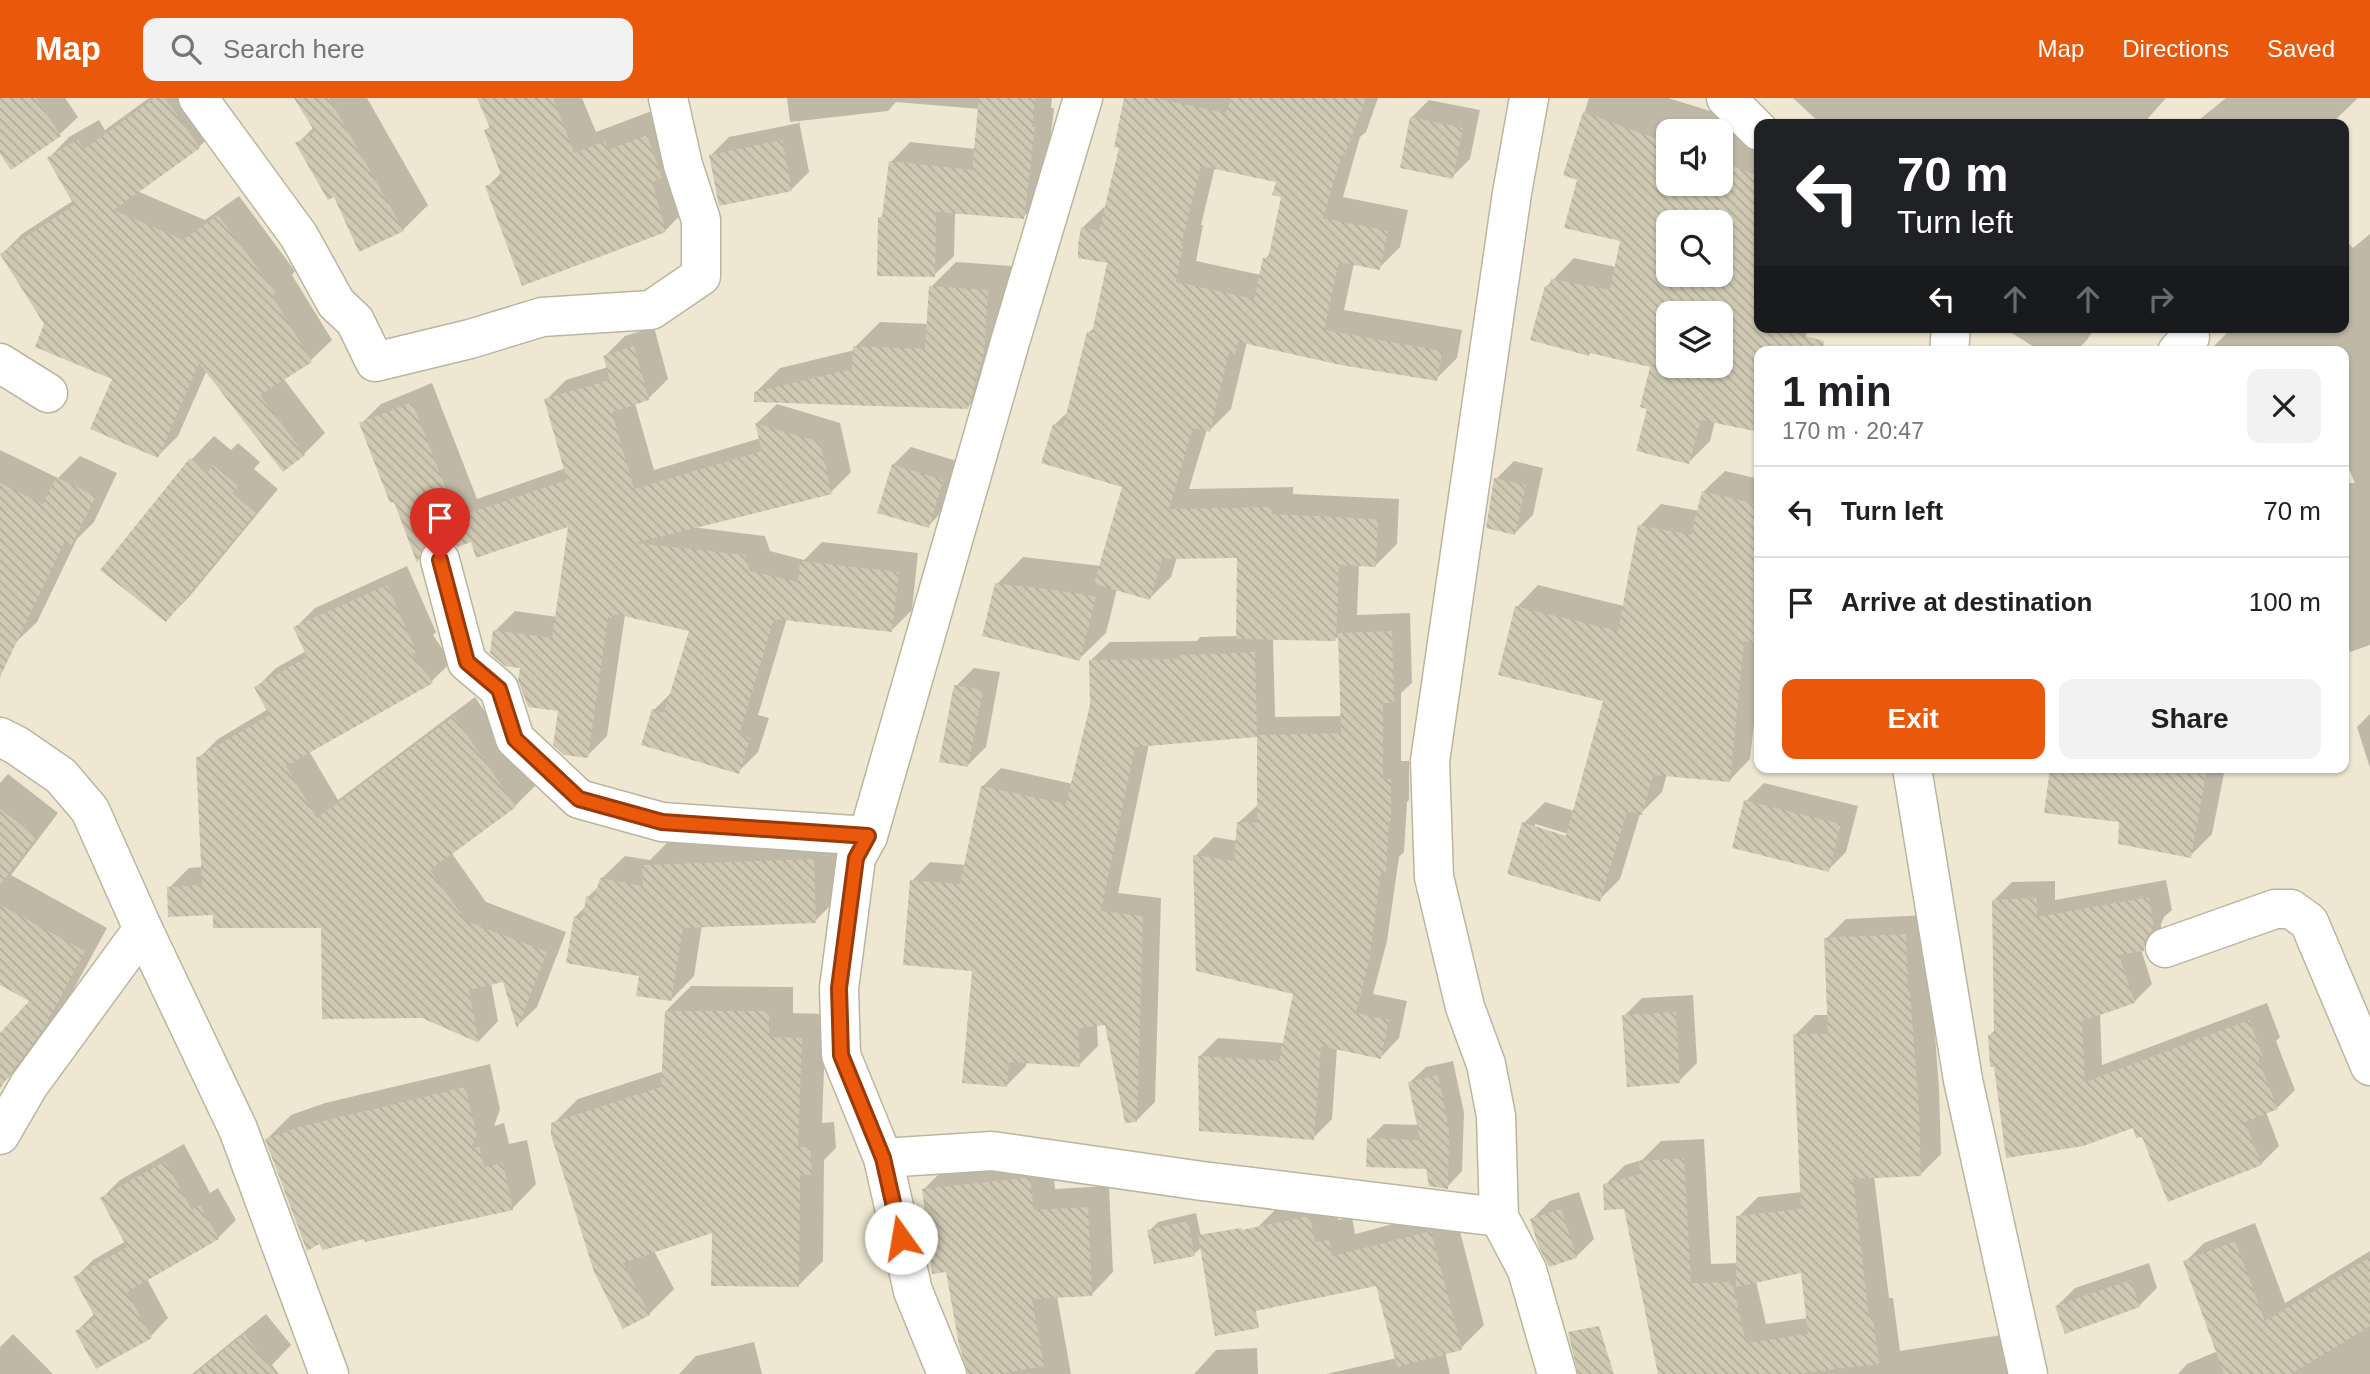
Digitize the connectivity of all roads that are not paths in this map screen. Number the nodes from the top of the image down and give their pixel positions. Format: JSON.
{"nodes":[{"id":1,"x":198,"y":98,"type":"edge"},
{"id":2,"x":668,"y":98,"type":"edge"},
{"id":3,"x":1083,"y":98,"type":"edge"},
{"id":4,"x":1529,"y":98,"type":"edge"},
{"id":5,"x":1726,"y":98,"type":"edge"},
{"id":6,"x":1754,"y":126,"type":"edge"},
{"id":7,"x":0,"y":363,"type":"edge"},
{"id":8,"x":48,"y":393,"type":"dead end"},
{"id":9,"x":440,"y":560,"type":"dead end"},
{"id":10,"x":0,"y":737,"type":"edge"},
{"id":11,"x":1913,"y":773,"type":"edge"},
{"id":12,"x":868,"y":836,"type":"junction"},
{"id":13,"x":143,"y":929,"type":"junction"},
{"id":14,"x":2165,"y":948,"type":"dead end"},
{"id":15,"x":2370,"y":1066,"type":"edge"},
{"id":16,"x":0,"y":1135,"type":"edge"},
{"id":17,"x":883,"y":1158,"type":"junction"},
{"id":18,"x":1499,"y":1217,"type":"junction"},
{"id":19,"x":329,"y":1374,"type":"edge"},
{"id":20,"x":947,"y":1374,"type":"edge"},
{"id":21,"x":1557,"y":1374,"type":"edge"},
{"id":22,"x":2028,"y":1374,"type":"edge"}],
"edges":[{"from":1,"to":2,"type":"street"},
{"from":3,"to":12,"type":"street"},
{"from":4,"to":18,"type":"street"},
{"from":5,"to":6,"type":"street"},
{"from":7,"to":8,"type":"street"},
{"from":9,"to":12,"type":"street"},
{"from":10,"to":13,"type":"street"},
{"from":11,"to":22,"type":"street"},
{"from":12,"to":17,"type":"street"},
{"from":13,"to":16,"type":"street"},
{"from":13,"to":19,"type":"street"},
{"from":14,"to":15,"type":"street"},
{"from":17,"to":18,"type":"street"},
{"from":17,"to":20,"type":"street"},
{"from":18,"to":21,"type":"street"}]}
